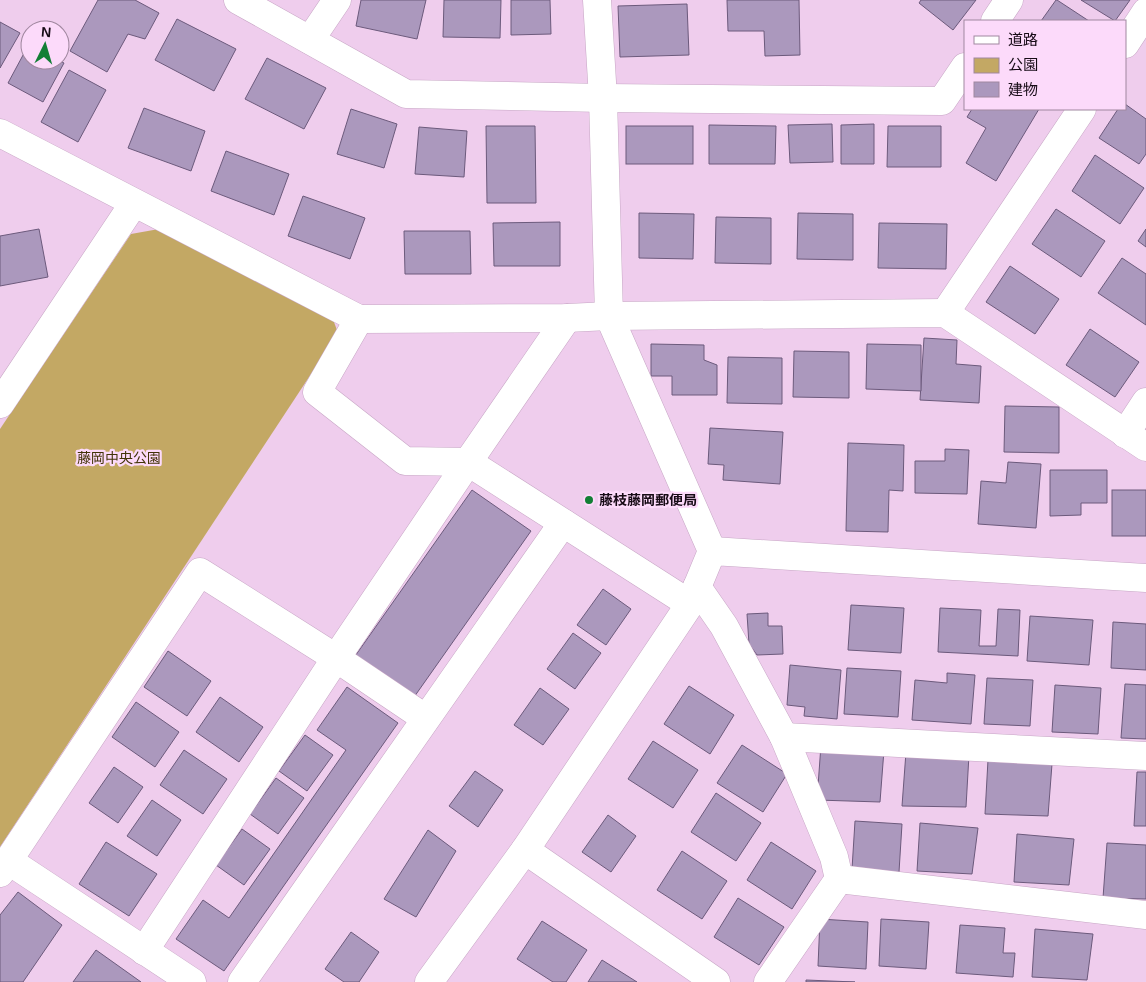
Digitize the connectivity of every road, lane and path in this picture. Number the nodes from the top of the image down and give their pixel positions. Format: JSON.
{"nodes":[{"id":1,"x":238,"y":0,"type":"edge"},
{"id":2,"x":337,"y":0,"type":"edge"},
{"id":3,"x":597,"y":0,"type":"edge"},
{"id":4,"x":1010,"y":0,"type":"edge"},
{"id":5,"x":1146,"y":12,"type":"edge"},
{"id":6,"x":996,"y":20,"type":"edge"},
{"id":7,"x":310,"y":40,"type":"junction"},
{"id":8,"x":1126,"y":42,"type":"edge"},
{"id":9,"x":964,"y":69,"type":"edge"},
{"id":10,"x":603,"y":98,"type":"junction"},
{"id":11,"x":1081,"y":110,"type":"edge"},
{"id":12,"x":0,"y":134,"type":"edge"},
{"id":13,"x":134,"y":203,"type":"junction"},
{"id":14,"x":945,"y":313,"type":"junction"},
{"id":15,"x":609,"y":316,"type":"junction"},
{"id":16,"x":567,"y":318,"type":"junction"},
{"id":17,"x":359,"y":319,"type":"junction"},
{"id":18,"x":1146,"y":402,"type":"edge"},
{"id":19,"x":0,"y":404,"type":"edge"},
{"id":20,"x":1136,"y":441,"type":"edge"},
{"id":21,"x":468,"y":462,"type":"junction"},
{"id":22,"x":563,"y":523,"type":"junction"},
{"id":23,"x":712,"y":551,"type":"junction"},
{"id":24,"x":1146,"y":578,"type":"edge"},
{"id":25,"x":693,"y":595,"type":"junction"},
{"id":26,"x":336,"y":658,"type":"junction"},
{"id":27,"x":425,"y":718,"type":"junction"},
{"id":28,"x":784,"y":737,"type":"junction"},
{"id":29,"x":1146,"y":756,"type":"edge"},
{"id":30,"x":525,"y":850,"type":"junction"},
{"id":31,"x":4,"y":867,"type":"edge"},
{"id":32,"x":838,"y":879,"type":"junction"},
{"id":33,"x":1146,"y":915,"type":"edge"},
{"id":34,"x":144,"y":951,"type":"junction"},
{"id":35,"x":192,"y":982,"type":"edge"},
{"id":36,"x":242,"y":982,"type":"edge"},
{"id":37,"x":429,"y":982,"type":"edge"},
{"id":38,"x":716,"y":982,"type":"edge"},
{"id":39,"x":768,"y":982,"type":"edge"}],
"edges":[{"from":1,"to":7,"type":"street"},
{"from":2,"to":7,"type":"street"},
{"from":3,"to":10,"type":"street"},
{"from":4,"to":6,"type":"street"},
{"from":5,"to":8,"type":"street"},
{"from":7,"to":10,"type":"street"},
{"from":9,"to":10,"type":"street"},
{"from":10,"to":15,"type":"street"},
{"from":11,"to":14,"type":"street"},
{"from":12,"to":13,"type":"street"},
{"from":13,"to":17,"type":"street"},
{"from":13,"to":19,"type":"street"},
{"from":14,"to":15,"type":"street"},
{"from":14,"to":20,"type":"street"},
{"from":15,"to":16,"type":"street"},
{"from":15,"to":23,"type":"street"},
{"from":16,"to":17,"type":"street"},
{"from":16,"to":21,"type":"street"},
{"from":17,"to":21,"type":"street"},
{"from":18,"to":20,"type":"street"},
{"from":21,"to":22,"type":"street"},
{"from":21,"to":26,"type":"street"},
{"from":22,"to":25,"type":"street"},
{"from":22,"to":27,"type":"street"},
{"from":23,"to":24,"type":"street"},
{"from":23,"to":25,"type":"street"},
{"from":25,"to":28,"type":"street"},
{"from":25,"to":30,"type":"street"},
{"from":26,"to":27,"type":"street"},
{"from":26,"to":31,"type":"street"},
{"from":26,"to":34,"type":"street"},
{"from":27,"to":36,"type":"street"},
{"from":28,"to":29,"type":"street"},
{"from":28,"to":32,"type":"street"},
{"from":30,"to":37,"type":"street"},
{"from":30,"to":38,"type":"street"},
{"from":31,"to":34,"type":"street"},
{"from":32,"to":33,"type":"street"},
{"from":32,"to":39,"type":"street"},
{"from":34,"to":35,"type":"street"}]}
